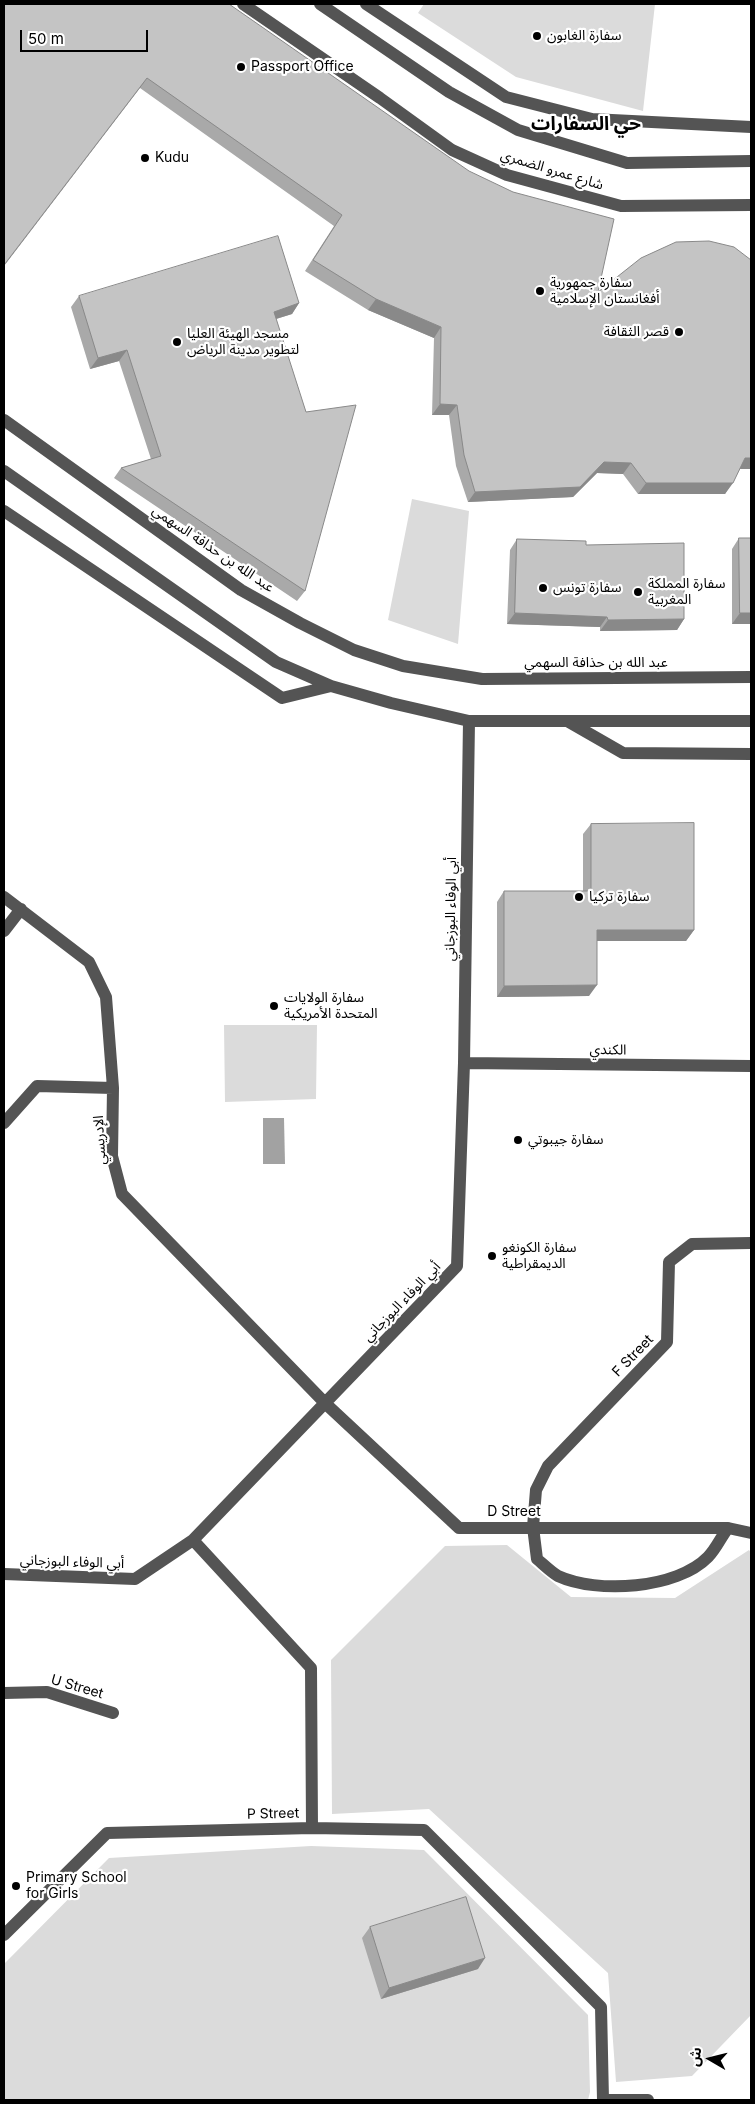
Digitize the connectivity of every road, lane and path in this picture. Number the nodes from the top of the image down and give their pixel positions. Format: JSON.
{"nodes":[{"id":1,"x":243,"y":4,"type":"edge"},
{"id":2,"x":320,"y":4,"type":"edge"},
{"id":3,"x":366,"y":4,"type":"edge"},
{"id":4,"x":751,"y":127,"type":"edge"},
{"id":5,"x":751,"y":161,"type":"edge"},
{"id":6,"x":751,"y":205,"type":"edge"},
{"id":7,"x":4,"y":420,"type":"edge"},
{"id":8,"x":4,"y":471,"type":"edge"},
{"id":9,"x":4,"y":510,"type":"edge"},
{"id":10,"x":751,"y":677,"type":"edge"},
{"id":11,"x":331,"y":686,"type":"junction"},
{"id":12,"x":469,"y":721,"type":"junction"},
{"id":13,"x":567,"y":721,"type":"junction"},
{"id":14,"x":751,"y":721,"type":"edge"},
{"id":15,"x":751,"y":754,"type":"edge"},
{"id":16,"x":4,"y":897,"type":"edge"},
{"id":17,"x":21,"y":909,"type":"junction"},
{"id":18,"x":4,"y":931,"type":"edge"},
{"id":19,"x":464,"y":1063,"type":"junction"},
{"id":20,"x":751,"y":1066,"type":"edge"},
{"id":21,"x":113,"y":1088,"type":"junction"},
{"id":22,"x":4,"y":1123,"type":"edge"},
{"id":23,"x":751,"y":1244,"type":"edge"},
{"id":24,"x":326,"y":1404,"type":"junction"},
{"id":25,"x":533,"y":1527,"type":"junction"},
{"id":26,"x":728,"y":1528,"type":"junction"},
{"id":27,"x":751,"y":1533,"type":"edge"},
{"id":28,"x":193,"y":1540,"type":"junction"},
{"id":29,"x":4,"y":1574,"type":"edge"},
{"id":30,"x":4,"y":1693,"type":"edge"},
{"id":31,"x":113,"y":1713,"type":"dead end"},
{"id":32,"x":312,"y":1828,"type":"junction"},
{"id":33,"x":4,"y":1935,"type":"edge"},
{"id":34,"x":603,"y":2100,"type":"edge"},
{"id":35,"x":648,"y":2100,"type":"edge"}],
"edges":[{"from":1,"to":6,"type":"street","name":"شارع عمرو الضمري"},
{"from":2,"to":5,"type":"street","name":"شارع عمرو الضمري"},
{"from":3,"to":4,"type":"street"},
{"from":7,"to":10,"type":"street","name":"عبد الله بن حذافة السهمي"},
{"from":8,"to":11,"type":"street"},
{"from":9,"to":11,"type":"street"},
{"from":11,"to":12,"type":"street"},
{"from":12,"to":13,"type":"street"},
{"from":12,"to":19,"type":"street","name":"أبي الوفاء البوزجاني"},
{"from":13,"to":14,"type":"street"},
{"from":13,"to":15,"type":"street"},
{"from":16,"to":17,"type":"street","name":"الإدريسي"},
{"from":17,"to":18,"type":"street"},
{"from":17,"to":21,"type":"street","name":"الإدريسي"},
{"from":19,"to":20,"type":"street","name":"الكندي"},
{"from":19,"to":24,"type":"street","name":"أبي الوفاء البوزجاني"},
{"from":21,"to":22,"type":"street"},
{"from":21,"to":24,"type":"street","name":"الإدريسي"},
{"from":23,"to":25,"type":"street","name":"F Street"},
{"from":24,"to":25,"type":"street","name":"D Street"},
{"from":24,"to":28,"type":"street","name":"أبي الوفاء البوزجاني"},
{"from":25,"to":26,"type":"street","name":"D Street"},
{"from":25,"to":26,"type":"street"},
{"from":26,"to":27,"type":"street","name":"D Street"},
{"from":28,"to":29,"type":"street","name":"أبي الوفاء البوزجاني"},
{"from":28,"to":32,"type":"street","name":"P Street"},
{"from":30,"to":31,"type":"street","name":"U Street"},
{"from":32,"to":33,"type":"street","name":"P Street"},
{"from":32,"to":34,"type":"street"},
{"from":34,"to":35,"type":"street"}]}
